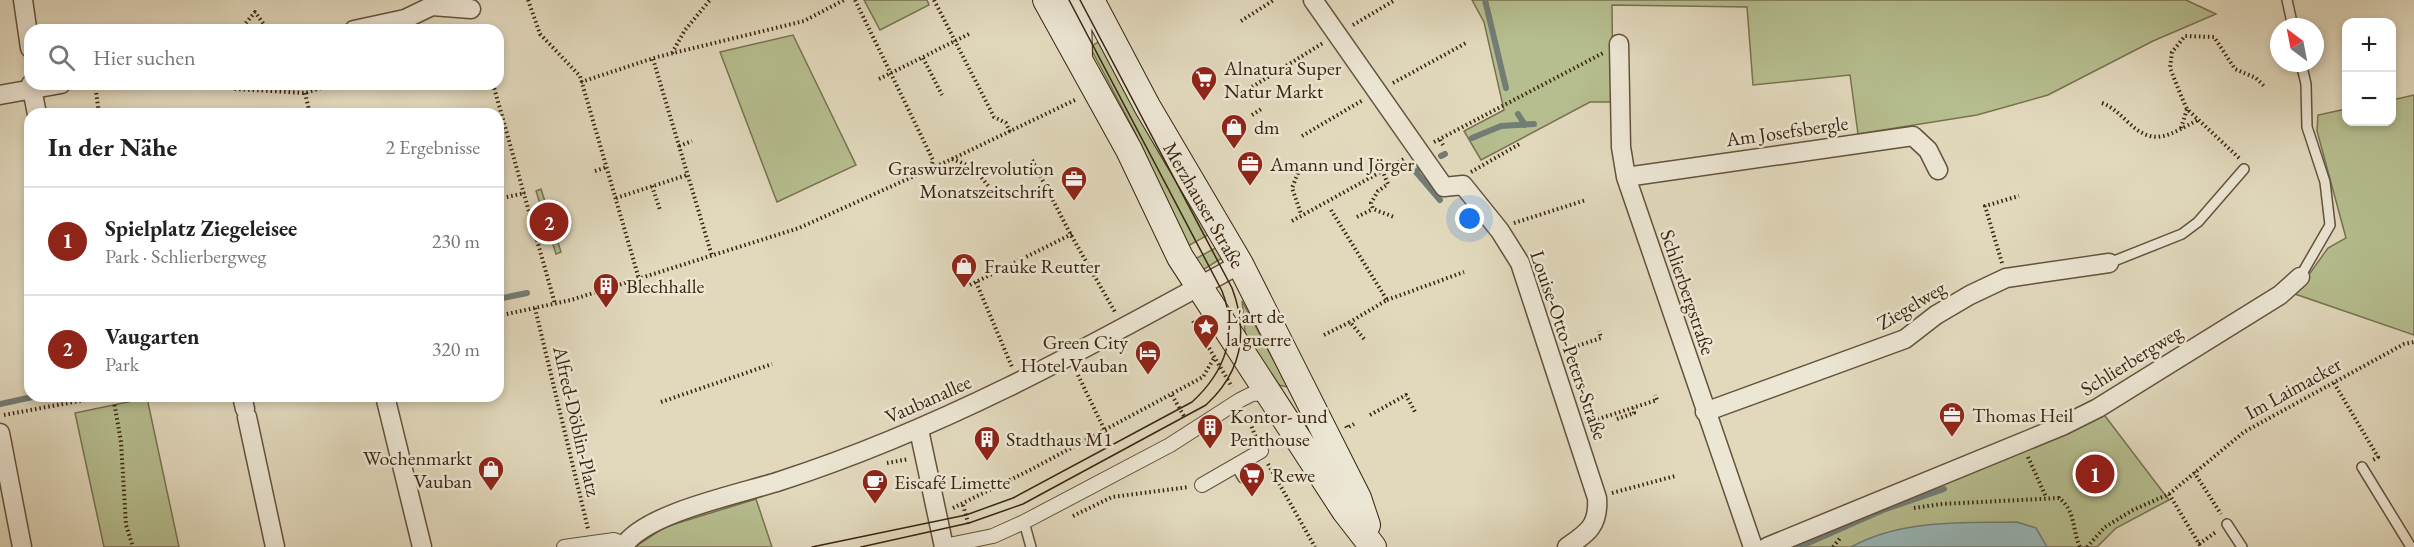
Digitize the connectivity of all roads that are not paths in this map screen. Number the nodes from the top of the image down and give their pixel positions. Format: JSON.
{"nodes":[{"id":1,"x":23,"y":0,"type":"edge"},
{"id":2,"x":1046,"y":0,"type":"edge"},
{"id":3,"x":1054,"y":0,"type":"edge"},
{"id":4,"x":1314,"y":0,"type":"edge"},
{"id":5,"x":2287,"y":0,"type":"edge"},
{"id":6,"x":431,"y":3,"type":"edge"},
{"id":7,"x":1092,"y":5,"type":"edge"},
{"id":8,"x":471,"y":9,"type":"dead end"},
{"id":9,"x":2291,"y":18,"type":"edge"},
{"id":10,"x":26,"y":24,"type":"edge"},
{"id":11,"x":386,"y":24,"type":"edge"},
{"id":12,"x":1618,"y":44,"type":"road end"},
{"id":13,"x":1079,"y":57,"type":"junction"},
{"id":14,"x":2303,"y":72,"type":"edge"},
{"id":15,"x":24,"y":89,"type":"edge"},
{"id":16,"x":33,"y":90,"type":"edge"},
{"id":17,"x":0,"y":95,"type":"edge"},
{"id":18,"x":36,"y":108,"type":"edge"},
{"id":19,"x":2244,"y":169,"type":"road end"},
{"id":20,"x":1938,"y":170,"type":"dead end"},
{"id":21,"x":1626,"y":177,"type":"junction"},
{"id":22,"x":2109,"y":263,"type":"joint"},
{"id":23,"x":1240,"y":264,"type":"junction"},
{"id":24,"x":2300,"y":277,"type":"joint"},
{"id":25,"x":1189,"y":293,"type":"junction"},
{"id":26,"x":1268,"y":393,"type":"junction"},
{"id":27,"x":386,"y":402,"type":"edge"},
{"id":28,"x":244,"y":408,"type":"edge"},
{"id":29,"x":1313,"y":412,"type":"junction"},
{"id":30,"x":1705,"y":412,"type":"junction"},
{"id":31,"x":919,"y":430,"type":"junction"},
{"id":32,"x":0,"y":433,"type":"edge"},
{"id":33,"x":1261,"y":451,"type":"road end"},
{"id":34,"x":2362,"y":467,"type":"road end"},
{"id":35,"x":1202,"y":485,"type":"road end"},
{"id":36,"x":1024,"y":522,"type":"junction"},
{"id":37,"x":2228,"y":524,"type":"road end"},
{"id":38,"x":623,"y":546,"type":"edge"},
{"id":39,"x":21,"y":547,"type":"edge"},
{"id":40,"x":275,"y":547,"type":"edge"},
{"id":41,"x":422,"y":547,"type":"edge"},
{"id":42,"x":564,"y":547,"type":"edge"},
{"id":43,"x":943,"y":547,"type":"edge"},
{"id":44,"x":1031,"y":547,"type":"edge"},
{"id":45,"x":1374,"y":547,"type":"edge"},
{"id":46,"x":1567,"y":547,"type":"edge"},
{"id":47,"x":1753,"y":547,"type":"edge"},
{"id":48,"x":1767,"y":547,"type":"edge"},
{"id":49,"x":2242,"y":547,"type":"edge"},
{"id":50,"x":2411,"y":547,"type":"edge"}],
"edges":[{"from":1,"to":10,"type":"street"},
{"from":2,"to":13,"type":"main road","name":"Merzhauser Straße"},
{"from":3,"to":7,"type":"main road"},
{"from":4,"to":46,"type":"street","name":"Louise-Otto-Peters-Straße"},
{"from":5,"to":9,"type":"lane"},
{"from":6,"to":8,"type":"street"},
{"from":6,"to":11,"type":"street"},
{"from":7,"to":13,"type":"main road"},
{"from":7,"to":23,"type":"main road","name":"Merzhauser Straße"},
{"from":12,"to":21,"type":"street","name":"Schlierbergstraße"},
{"from":13,"to":25,"type":"main road","name":"Merzhauser Straße"},
{"from":14,"to":24,"type":"lane","name":"Schlierbergweg"},
{"from":15,"to":17,"type":"street"},
{"from":16,"to":18,"type":"street"},
{"from":19,"to":22,"type":"lane"},
{"from":20,"to":21,"type":"street","name":"Am Josefsbergle"},
{"from":21,"to":30,"type":"street","name":"Schlierbergstraße"},
{"from":22,"to":30,"type":"street","name":"Ziegelweg"},
{"from":23,"to":25,"type":"street","name":"Vaubanallee"},
{"from":23,"to":29,"type":"main road","name":"Merzhauser Straße"},
{"from":24,"to":48,"type":"street","name":"Schlierbergweg"},
{"from":25,"to":26,"type":"main road","name":"Merzhauser Straße"},
{"from":25,"to":31,"type":"street","name":"Vaubanallee"},
{"from":26,"to":29,"type":"main road"},
{"from":26,"to":36,"type":"street"},
{"from":26,"to":45,"type":"main road","name":"Merzhauser Straße"},
{"from":27,"to":41,"type":"street"},
{"from":28,"to":40,"type":"street"},
{"from":29,"to":45,"type":"main road","name":"Merzhauser Straße"},
{"from":30,"to":47,"type":"street","name":"Schlierbergstraße"},
{"from":31,"to":38,"type":"street","name":"Vaubanallee"},
{"from":31,"to":43,"type":"street"},
{"from":32,"to":39,"type":"street"},
{"from":33,"to":35,"type":"street"},
{"from":34,"to":50,"type":"lane"},
{"from":36,"to":43,"type":"street"},
{"from":36,"to":44,"type":"lane"},
{"from":37,"to":49,"type":"lane"},
{"from":38,"to":42,"type":"street","name":"Vaubanallee"}]}
